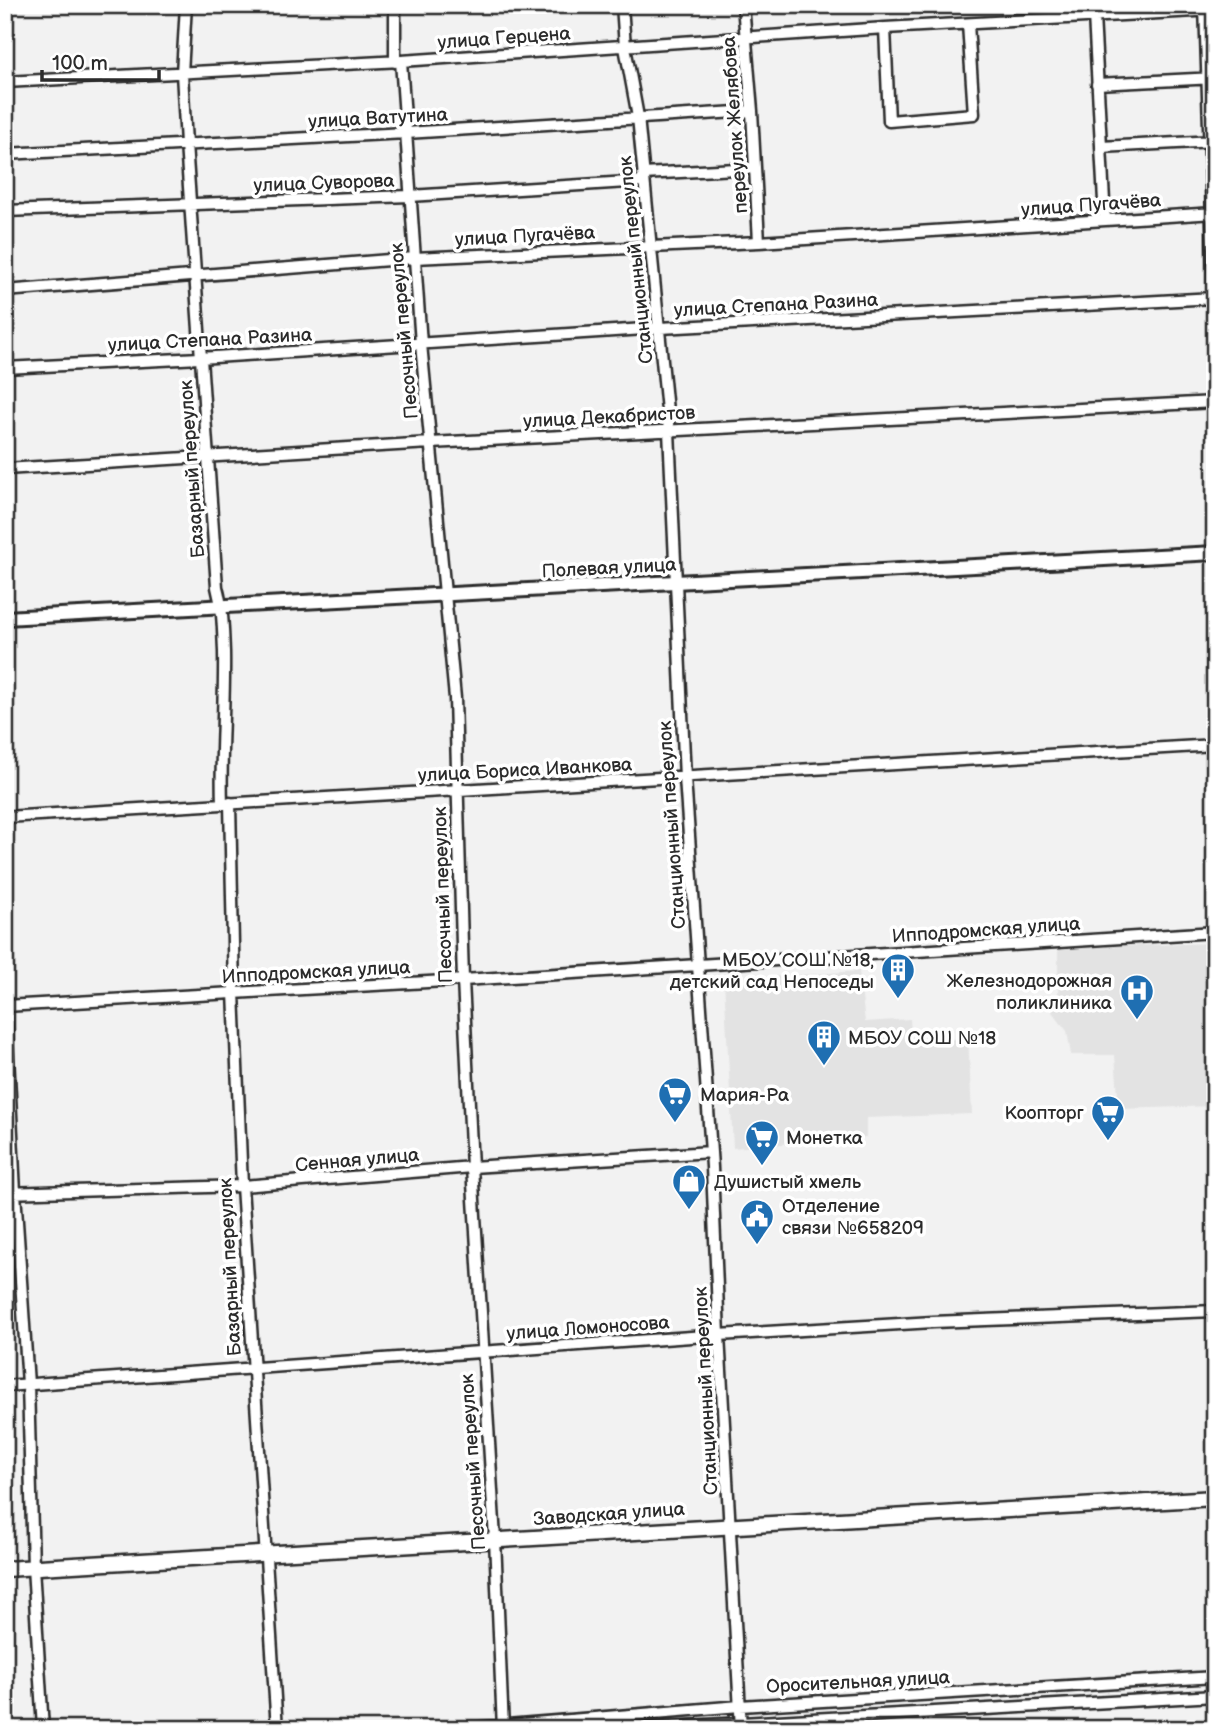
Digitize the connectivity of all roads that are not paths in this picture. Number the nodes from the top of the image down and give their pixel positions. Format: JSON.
{"nodes":[{"id":1,"x":186,"y":5,"type":"edge"},
{"id":2,"x":395,"y":5,"type":"edge"},
{"id":3,"x":622,"y":5,"type":"edge"},
{"id":4,"x":743,"y":5,"type":"edge"},
{"id":5,"x":1208,"y":8,"type":"edge"},
{"id":6,"x":1094,"y":16,"type":"junction"},
{"id":7,"x":968,"y":24,"type":"junction"},
{"id":8,"x":885,"y":28,"type":"junction"},
{"id":9,"x":746,"y":38,"type":"junction"},
{"id":10,"x":625,"y":47,"type":"junction"},
{"id":11,"x":398,"y":62,"type":"junction"},
{"id":12,"x":182,"y":73,"type":"junction"},
{"id":13,"x":1211,"y":79,"type":"edge"},
{"id":14,"x":5,"y":82,"type":"edge"},
{"id":15,"x":1097,"y":84,"type":"junction"},
{"id":16,"x":752,"y":111,"type":"junction"},
{"id":17,"x":638,"y":117,"type":"junction"},
{"id":18,"x":406,"y":133,"type":"junction"},
{"id":19,"x":1212,"y":141,"type":"edge"},
{"id":20,"x":186,"y":144,"type":"junction"},
{"id":21,"x":1101,"y":147,"type":"junction"},
{"id":22,"x":5,"y":154,"type":"edge"},
{"id":23,"x":755,"y":168,"type":"junction"},
{"id":24,"x":643,"y":178,"type":"junction"},
{"id":25,"x":410,"y":196,"type":"junction"},
{"id":26,"x":189,"y":205,"type":"junction"},
{"id":27,"x":5,"y":211,"type":"edge"},
{"id":28,"x":1213,"y":214,"type":"edge"},
{"id":29,"x":1105,"y":220,"type":"junction"},
{"id":30,"x":759,"y":243,"type":"junction"},
{"id":31,"x":651,"y":246,"type":"junction"},
{"id":32,"x":414,"y":258,"type":"junction"},
{"id":33,"x":1214,"y":272,"type":"edge"},
{"id":34,"x":194,"y":274,"type":"junction"},
{"id":35,"x":5,"y":291,"type":"edge"},
{"id":36,"x":1214,"y":303,"type":"edge"},
{"id":37,"x":660,"y":328,"type":"junction"},
{"id":38,"x":421,"y":344,"type":"junction"},
{"id":39,"x":200,"y":358,"type":"junction"},
{"id":40,"x":5,"y":368,"type":"edge"},
{"id":41,"x":1215,"y":402,"type":"edge"},
{"id":42,"x":669,"y":431,"type":"junction"},
{"id":43,"x":430,"y":443,"type":"junction"},
{"id":44,"x":209,"y":456,"type":"junction"},
{"id":45,"x":5,"y":469,"type":"edge"},
{"id":46,"x":1215,"y":553,"type":"edge"},
{"id":47,"x":675,"y":583,"type":"junction"},
{"id":48,"x":444,"y":595,"type":"junction"},
{"id":49,"x":223,"y":606,"type":"junction"},
{"id":50,"x":5,"y":618,"type":"edge"},
{"id":51,"x":1215,"y":745,"type":"edge"},
{"id":52,"x":685,"y":778,"type":"junction"},
{"id":53,"x":456,"y":791,"type":"junction"},
{"id":54,"x":226,"y":804,"type":"junction"},
{"id":55,"x":5,"y":817,"type":"edge"},
{"id":56,"x":1215,"y":932,"type":"edge"},
{"id":57,"x":698,"y":966,"type":"junction"},
{"id":58,"x":463,"y":980,"type":"junction"},
{"id":59,"x":234,"y":992,"type":"junction"},
{"id":60,"x":5,"y":998,"type":"edge"},
{"id":61,"x":6,"y":1006,"type":"edge"},
{"id":62,"x":711,"y":1152,"type":"junction"},
{"id":63,"x":471,"y":1167,"type":"junction"},
{"id":64,"x":242,"y":1186,"type":"junction"},
{"id":65,"x":10,"y":1192,"type":"edge"},
{"id":66,"x":1215,"y":1311,"type":"edge"},
{"id":67,"x":719,"y":1335,"type":"junction"},
{"id":68,"x":482,"y":1352,"type":"junction"},
{"id":69,"x":252,"y":1367,"type":"junction"},
{"id":70,"x":28,"y":1384,"type":"junction"},
{"id":71,"x":5,"y":1386,"type":"edge"},
{"id":72,"x":1215,"y":1497,"type":"edge"},
{"id":73,"x":729,"y":1525,"type":"junction"},
{"id":74,"x":495,"y":1539,"type":"junction"},
{"id":75,"x":265,"y":1555,"type":"junction"},
{"id":76,"x":33,"y":1567,"type":"junction"},
{"id":77,"x":5,"y":1569,"type":"edge"},
{"id":78,"x":1215,"y":1677,"type":"edge"},
{"id":79,"x":1215,"y":1696,"type":"edge"},
{"id":80,"x":740,"y":1706,"type":"junction"},
{"id":81,"x":741,"y":1725,"type":"edge"},
{"id":82,"x":506,"y":1728,"type":"edge"},
{"id":83,"x":43,"y":1729,"type":"edge"},
{"id":84,"x":277,"y":1729,"type":"edge"},
{"id":85,"x":459,"y":1729,"type":"edge"},
{"id":86,"x":635,"y":1729,"type":"edge"}],
"edges":[{"from":1,"to":12,"type":"street","name":"Базарный переулок"},
{"from":2,"to":11,"type":"street","name":"Песочный переулок"},
{"from":3,"to":10,"type":"street","name":"Станционный переулок"},
{"from":4,"to":9,"type":"street","name":"переулок Желябова"},
{"from":5,"to":6,"type":"street","name":"улица Герцена"},
{"from":5,"to":13,"type":"street"},
{"from":6,"to":7,"type":"street","name":"улица Герцена"},
{"from":6,"to":15,"type":"street"},
{"from":7,"to":8,"type":"street","name":"улица Герцена"},
{"from":7,"to":8,"type":"street"},
{"from":8,"to":9,"type":"street","name":"улица Герцена"},
{"from":9,"to":10,"type":"street","name":"улица Герцена"},
{"from":9,"to":16,"type":"street","name":"переулок Желябова"},
{"from":10,"to":11,"type":"street","name":"улица Герцена"},
{"from":10,"to":17,"type":"street","name":"Станционный переулок"},
{"from":11,"to":12,"type":"street","name":"улица Герцена"},
{"from":11,"to":18,"type":"street","name":"Песочный переулок"},
{"from":12,"to":14,"type":"street","name":"улица Герцена"},
{"from":12,"to":20,"type":"street","name":"Базарный переулок"},
{"from":13,"to":15,"type":"street"},
{"from":13,"to":19,"type":"street"},
{"from":15,"to":21,"type":"street"},
{"from":16,"to":17,"type":"street","name":"улица Ватутина"},
{"from":16,"to":23,"type":"street","name":"переулок Желябова"},
{"from":17,"to":18,"type":"street","name":"улица Ватутина"},
{"from":17,"to":24,"type":"street","name":"Станционный переулок"},
{"from":18,"to":20,"type":"street","name":"улица Ватутина"},
{"from":18,"to":25,"type":"street","name":"Песочный переулок"},
{"from":19,"to":21,"type":"street"},
{"from":19,"to":28,"type":"street"},
{"from":20,"to":22,"type":"street","name":"улица Ватутина"},
{"from":20,"to":26,"type":"street","name":"Базарный переулок"},
{"from":21,"to":29,"type":"street"},
{"from":23,"to":24,"type":"street","name":"улица Суворова"},
{"from":23,"to":30,"type":"street","name":"переулок Желябова"},
{"from":24,"to":25,"type":"street","name":"улица Суворова"},
{"from":24,"to":31,"type":"street","name":"Станционный переулок"},
{"from":25,"to":26,"type":"street","name":"улица Суворова"},
{"from":25,"to":32,"type":"street","name":"Песочный переулок"},
{"from":26,"to":27,"type":"street","name":"улица Суворова"},
{"from":26,"to":34,"type":"street","name":"Базарный переулок"},
{"from":28,"to":29,"type":"street","name":"улица Пугачёва"},
{"from":28,"to":33,"type":"street"},
{"from":29,"to":30,"type":"street","name":"улица Пугачёва"},
{"from":30,"to":31,"type":"street","name":"улица Пугачёва"},
{"from":31,"to":32,"type":"street","name":"улица Пугачёва"},
{"from":31,"to":37,"type":"street","name":"Станционный переулок"},
{"from":32,"to":34,"type":"street","name":"улица Пугачёва"},
{"from":32,"to":38,"type":"street","name":"Песочный переулок"},
{"from":33,"to":36,"type":"street"},
{"from":34,"to":35,"type":"street","name":"улица Пугачёва"},
{"from":34,"to":39,"type":"street","name":"Базарный переулок"},
{"from":36,"to":37,"type":"street","name":"улица Степана Разина"},
{"from":37,"to":38,"type":"street","name":"улица Степана Разина"},
{"from":37,"to":42,"type":"street","name":"Станционный переулок"},
{"from":38,"to":39,"type":"street","name":"улица Степана Разина"},
{"from":38,"to":43,"type":"street","name":"Песочный переулок"},
{"from":39,"to":40,"type":"street","name":"улица Степана Разина"},
{"from":39,"to":44,"type":"street","name":"Базарный переулок"},
{"from":41,"to":42,"type":"street","name":"улица Декабристов"},
{"from":42,"to":43,"type":"street","name":"улица Декабристов"},
{"from":42,"to":47,"type":"street","name":"Станционный переулок"},
{"from":43,"to":44,"type":"street","name":"улица Декабристов"},
{"from":43,"to":48,"type":"street","name":"Песочный переулок"},
{"from":44,"to":45,"type":"street","name":"улица Декабристов"},
{"from":44,"to":49,"type":"street","name":"Базарный переулок"},
{"from":46,"to":47,"type":"street","name":"Полевая улица"},
{"from":47,"to":48,"type":"street","name":"Полевая улица"},
{"from":47,"to":52,"type":"street","name":"Станционный переулок"},
{"from":48,"to":49,"type":"street","name":"Полевая улица"},
{"from":48,"to":53,"type":"street","name":"Песочный переулок"},
{"from":49,"to":50,"type":"street","name":"Полевая улица"},
{"from":49,"to":54,"type":"street","name":"Базарный переулок"},
{"from":51,"to":52,"type":"street","name":"улица Бориса Иванкова"},
{"from":52,"to":53,"type":"street","name":"улица Бориса Иванкова"},
{"from":52,"to":57,"type":"street","name":"Станционный переулок"},
{"from":53,"to":54,"type":"street","name":"улица Бориса Иванкова"},
{"from":53,"to":58,"type":"street","name":"Песочный переулок"},
{"from":54,"to":55,"type":"street","name":"улица Бориса Иванкова"},
{"from":54,"to":59,"type":"street","name":"Базарный переулок"},
{"from":56,"to":57,"type":"street","name":"Ипподромская улица"},
{"from":57,"to":58,"type":"street","name":"Ипподромская улица"},
{"from":57,"to":62,"type":"street","name":"Станционный переулок"},
{"from":58,"to":59,"type":"street","name":"Ипподромская улица"},
{"from":58,"to":63,"type":"street","name":"Песочный переулок"},
{"from":59,"to":61,"type":"street","name":"Ипподромская улица"},
{"from":59,"to":64,"type":"street","name":"Базарный переулок"},
{"from":60,"to":61,"type":"street"},
{"from":61,"to":65,"type":"street"},
{"from":62,"to":63,"type":"street","name":"Сенная улица"},
{"from":62,"to":67,"type":"street","name":"Станционный переулок"},
{"from":63,"to":64,"type":"street","name":"Сенная улица"},
{"from":63,"to":68,"type":"street","name":"Песочный переулок"},
{"from":64,"to":65,"type":"street","name":"Сенная улица"},
{"from":64,"to":69,"type":"street","name":"Базарный переулок"},
{"from":65,"to":70,"type":"street"},
{"from":66,"to":67,"type":"street","name":"улица Ломоносова"},
{"from":67,"to":68,"type":"street","name":"улица Ломоносова"},
{"from":67,"to":73,"type":"street","name":"Станционный переулок"},
{"from":68,"to":69,"type":"street","name":"улица Ломоносова"},
{"from":68,"to":74,"type":"street","name":"Песочный переулок"},
{"from":69,"to":70,"type":"street","name":"улица Ломоносова"},
{"from":69,"to":75,"type":"street","name":"Базарный переулок"},
{"from":70,"to":71,"type":"street","name":"улица Ломоносова"},
{"from":70,"to":76,"type":"street"},
{"from":72,"to":73,"type":"main road","name":"Заводская улица"},
{"from":73,"to":74,"type":"main road","name":"Заводская улица"},
{"from":73,"to":80,"type":"street","name":"Станционный переулок"},
{"from":74,"to":75,"type":"main road","name":"Заводская улица"},
{"from":74,"to":82,"type":"street","name":"Песочный переулок"},
{"from":75,"to":76,"type":"main road","name":"Заводская улица"},
{"from":75,"to":84,"type":"street","name":"Базарный переулок"},
{"from":76,"to":77,"type":"main road","name":"Заводская улица"},
{"from":76,"to":83,"type":"street"},
{"from":78,"to":80,"type":"street","name":"Оросительная улица"},
{"from":79,"to":81,"type":"street","name":"Оросительная улица"},
{"from":80,"to":81,"type":"street","name":"Станционный переулок"},
{"from":80,"to":82,"type":"street","name":"Оросительная улица"},
{"from":81,"to":86,"type":"street","name":"Оросительная улица"},
{"from":82,"to":85,"type":"street","name":"Оросительная улица"}]}
